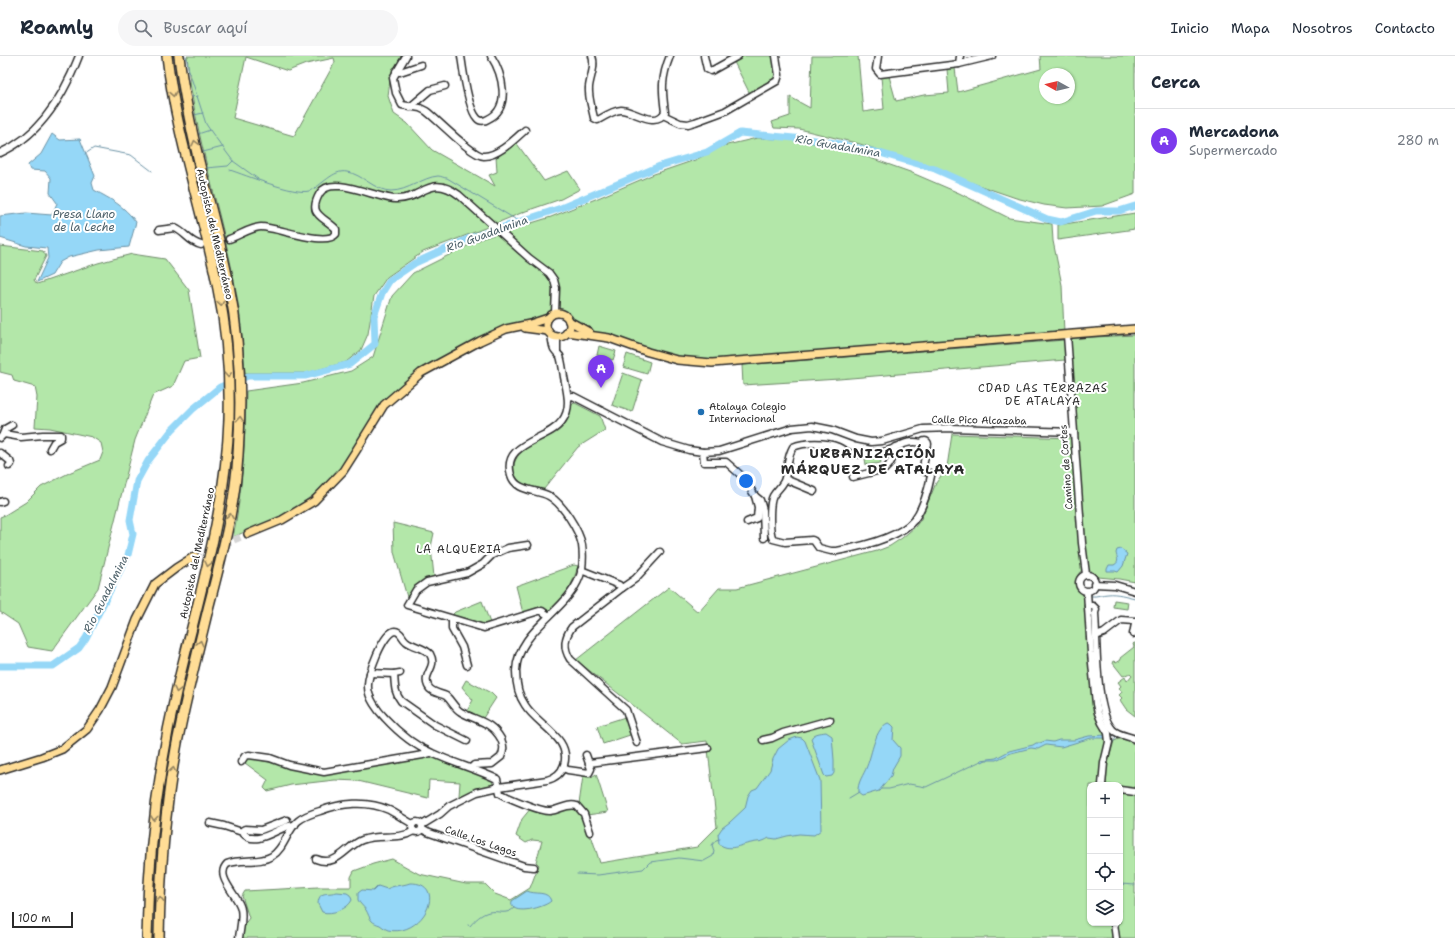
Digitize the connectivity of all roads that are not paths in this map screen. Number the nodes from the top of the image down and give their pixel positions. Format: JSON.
{"nodes":[{"id":1,"x":80,"y":56,"type":"edge"},
{"id":2,"x":167,"y":56,"type":"edge"},
{"id":3,"x":180,"y":56,"type":"edge"},
{"id":4,"x":406,"y":56,"type":"edge"},
{"id":5,"x":461,"y":56,"type":"edge"},
{"id":6,"x":491,"y":56,"type":"edge"},
{"id":7,"x":592,"y":56,"type":"edge"},
{"id":8,"x":670,"y":56,"type":"edge"},
{"id":9,"x":704,"y":56,"type":"edge"},
{"id":10,"x":738,"y":56,"type":"edge"},
{"id":11,"x":776,"y":56,"type":"edge"},
{"id":12,"x":878,"y":56,"type":"edge"},
{"id":13,"x":960,"y":56,"type":"edge"},
{"id":14,"x":992,"y":56,"type":"edge"},
{"id":15,"x":959,"y":64,"type":"junction"},
{"id":16,"x":421,"y":65,"type":"dead end"},
{"id":17,"x":396,"y":71,"type":"junction"},
{"id":18,"x":444,"y":86,"type":"dead end"},
{"id":19,"x":410,"y":107,"type":"junction"},
{"id":20,"x":664,"y":115,"type":"junction"},
{"id":21,"x":525,"y":130,"type":"dead end"},
{"id":22,"x":0,"y":153,"type":"edge"},
{"id":23,"x":159,"y":230,"type":"dead end"},
{"id":24,"x":229,"y":239,"type":"dead end"},
{"id":25,"x":201,"y":245,"type":"dead end"},
{"id":26,"x":555,"y":313,"type":"junction"},
{"id":27,"x":548,"y":318,"type":"junction"},
{"id":28,"x":569,"y":321,"type":"junction"},
{"id":29,"x":1135,"y":329,"type":"edge"},
{"id":30,"x":568,"y":332,"type":"junction"},
{"id":31,"x":496,"y":334,"type":"junction"},
{"id":32,"x":552,"y":334,"type":"junction"},
{"id":33,"x":1067,"y":335,"type":"junction"},
{"id":34,"x":600,"y":336,"type":"junction"},
{"id":35,"x":568,"y":397,"type":"junction"},
{"id":36,"x":12,"y":425,"type":"dead end"},
{"id":37,"x":923,"y":429,"type":"junction"},
{"id":38,"x":1074,"y":432,"type":"junction"},
{"id":39,"x":2,"y":436,"type":"edge"},
{"id":40,"x":924,"y":444,"type":"junction"},
{"id":41,"x":895,"y":447,"type":"junction"},
{"id":42,"x":50,"y":449,"type":"dead end"},
{"id":43,"x":703,"y":452,"type":"junction"},
{"id":44,"x":0,"y":453,"type":"edge"},
{"id":45,"x":9,"y":466,"type":"dead end"},
{"id":46,"x":853,"y":477,"type":"dead end"},
{"id":47,"x":785,"y":479,"type":"junction"},
{"id":48,"x":814,"y":491,"type":"dead end"},
{"id":49,"x":755,"y":496,"type":"junction"},
{"id":50,"x":747,"y":522,"type":"dead end"},
{"id":51,"x":248,"y":534,"type":"tunnel mouth"},
{"id":52,"x":764,"y":538,"type":"dead end"},
{"id":53,"x":528,"y":545,"type":"dead end"},
{"id":54,"x":660,"y":552,"type":"dead end"},
{"id":55,"x":195,"y":556,"type":"tunnel mouth"},
{"id":56,"x":581,"y":570,"type":"junction"},
{"id":57,"x":1086,"y":574,"type":"junction"},
{"id":58,"x":1094,"y":584,"type":"junction"},
{"id":59,"x":622,"y":588,"type":"junction"},
{"id":60,"x":1135,"y":591,"type":"edge"},
{"id":61,"x":1087,"y":592,"type":"junction"},
{"id":62,"x":1090,"y":606,"type":"junction"},
{"id":63,"x":549,"y":616,"type":"junction"},
{"id":64,"x":452,"y":619,"type":"junction"},
{"id":65,"x":1135,"y":622,"type":"edge"},
{"id":66,"x":1133,"y":634,"type":"dead end"},
{"id":67,"x":1096,"y":636,"type":"junction"},
{"id":68,"x":467,"y":665,"type":"dead end"},
{"id":69,"x":370,"y":673,"type":"junction"},
{"id":70,"x":830,"y":720,"type":"dead end"},
{"id":71,"x":1135,"y":739,"type":"edge"},
{"id":72,"x":763,"y":740,"type":"dead end"},
{"id":73,"x":467,"y":741,"type":"dead end"},
{"id":74,"x":637,"y":743,"type":"dead end"},
{"id":75,"x":708,"y":748,"type":"dead end"},
{"id":76,"x":430,"y":753,"type":"junction"},
{"id":77,"x":586,"y":755,"type":"dead end"},
{"id":78,"x":241,"y":762,"type":"dead end"},
{"id":79,"x":589,"y":764,"type":"junction"},
{"id":80,"x":471,"y":768,"type":"junction"},
{"id":81,"x":563,"y":768,"type":"junction"},
{"id":82,"x":0,"y":770,"type":"edge"},
{"id":83,"x":1102,"y":782,"type":"edge"},
{"id":84,"x":499,"y":787,"type":"junction"},
{"id":85,"x":1123,"y":790,"type":"edge"},
{"id":86,"x":1135,"y":792,"type":"edge"},
{"id":87,"x":287,"y":820,"type":"dead end"},
{"id":88,"x":210,"y":823,"type":"dead end"},
{"id":89,"x":295,"y":825,"type":"junction"},
{"id":90,"x":422,"y":827,"type":"junction"},
{"id":91,"x":413,"y":828,"type":"junction"},
{"id":92,"x":242,"y":832,"type":"junction"},
{"id":93,"x":590,"y":832,"type":"dead end"},
{"id":94,"x":316,"y":859,"type":"dead end"},
{"id":95,"x":534,"y":867,"type":"dead end"},
{"id":96,"x":1114,"y":926,"type":"edge"},
{"id":97,"x":147,"y":938,"type":"edge"},
{"id":98,"x":159,"y":938,"type":"edge"},
{"id":99,"x":239,"y":938,"type":"edge"},
{"id":100,"x":1116,"y":938,"type":"edge"}],
"edges":[{"from":1,"to":22,"type":"street"},
{"from":2,"to":97,"type":"highway","name":"Autopista del Mediterráneo","one_way":true},
{"from":98,"to":3,"type":"highway","name":"Autopista del Mediterráneo","one_way":true},
{"from":4,"to":17,"type":"street"},
{"from":5,"to":6,"type":"street"},
{"from":7,"to":20,"type":"street"},
{"from":8,"to":20,"type":"street"},
{"from":9,"to":10,"type":"street"},
{"from":11,"to":20,"type":"street"},
{"from":12,"to":15,"type":"street"},
{"from":13,"to":15,"type":"street"},
{"from":14,"to":15,"type":"street"},
{"from":16,"to":17,"type":"street"},
{"from":17,"to":19,"type":"street"},
{"from":18,"to":19,"type":"street"},
{"from":19,"to":21,"type":"street"},
{"from":23,"to":25,"type":"street"},
{"from":24,"to":26,"type":"street"},
{"from":26,"to":27,"type":"main road"},
{"from":26,"to":28,"type":"main road"},
{"from":27,"to":31,"type":"main road"},
{"from":27,"to":32,"type":"main road"},
{"from":28,"to":30,"type":"main road"},
{"from":28,"to":34,"type":"main road"},
{"from":29,"to":33,"type":"main road"},
{"from":30,"to":32,"type":"main road"},
{"from":30,"to":34,"type":"main road"},
{"from":31,"to":32,"type":"main road"},
{"from":31,"to":51,"type":"main road"},
{"from":32,"to":35,"type":"street"},
{"from":33,"to":34,"type":"main road"},
{"from":33,"to":38,"type":"street","name":"Camino de Cortes"},
{"from":35,"to":43,"type":"street","name":"Calle Pico Alcazaba"},
{"from":35,"to":56,"type":"street"},
{"from":36,"to":39,"type":"street"},
{"from":37,"to":38,"type":"street","name":"Calle Pico Alcazaba"},
{"from":37,"to":40,"type":"street"},
{"from":37,"to":43,"type":"street","name":"Calle Pico Alcazaba"},
{"from":38,"to":57,"type":"street","name":"Camino de Cortes"},
{"from":39,"to":42,"type":"street"},
{"from":40,"to":41,"type":"street"},
{"from":40,"to":47,"type":"street"},
{"from":41,"to":46,"type":"street"},
{"from":41,"to":47,"type":"street"},
{"from":43,"to":49,"type":"street"},
{"from":44,"to":45,"type":"street"},
{"from":47,"to":48,"type":"street"},
{"from":49,"to":50,"type":"street"},
{"from":49,"to":52,"type":"street"},
{"from":53,"to":64,"type":"street"},
{"from":54,"to":59,"type":"street"},
{"from":55,"to":82,"type":"main road"},
{"from":56,"to":59,"type":"street"},
{"from":56,"to":63,"type":"street"},
{"from":57,"to":58,"type":"street"},
{"from":57,"to":61,"type":"street"},
{"from":58,"to":60,"type":"street"},
{"from":58,"to":61,"type":"street"},
{"from":59,"to":74,"type":"street"},
{"from":61,"to":62,"type":"street"},
{"from":62,"to":67,"type":"street"},
{"from":62,"to":83,"type":"street"},
{"from":63,"to":64,"type":"street"},
{"from":63,"to":81,"type":"street"},
{"from":64,"to":68,"type":"street"},
{"from":65,"to":66,"type":"street"},
{"from":65,"to":67,"type":"street"},
{"from":67,"to":71,"type":"street"},
{"from":69,"to":73,"type":"street"},
{"from":69,"to":76,"type":"street"},
{"from":69,"to":80,"type":"street"},
{"from":70,"to":72,"type":"street"},
{"from":75,"to":79,"type":"street"},
{"from":76,"to":78,"type":"street"},
{"from":76,"to":80,"type":"street"},
{"from":77,"to":79,"type":"street"},
{"from":79,"to":81,"type":"street"},
{"from":80,"to":84,"type":"street"},
{"from":81,"to":84,"type":"street"},
{"from":84,"to":90,"type":"street"},
{"from":84,"to":93,"type":"street"},
{"from":85,"to":86,"type":"street"},
{"from":87,"to":92,"type":"street"},
{"from":88,"to":92,"type":"street"},
{"from":89,"to":91,"type":"street"},
{"from":89,"to":92,"type":"street"},
{"from":89,"to":99,"type":"street"},
{"from":90,"to":91,"type":"street"},
{"from":90,"to":91,"type":"street"},
{"from":90,"to":95,"type":"street","name":"Calle Los Lagos"},
{"from":91,"to":94,"type":"street"},
{"from":96,"to":100,"type":"street"}]}
